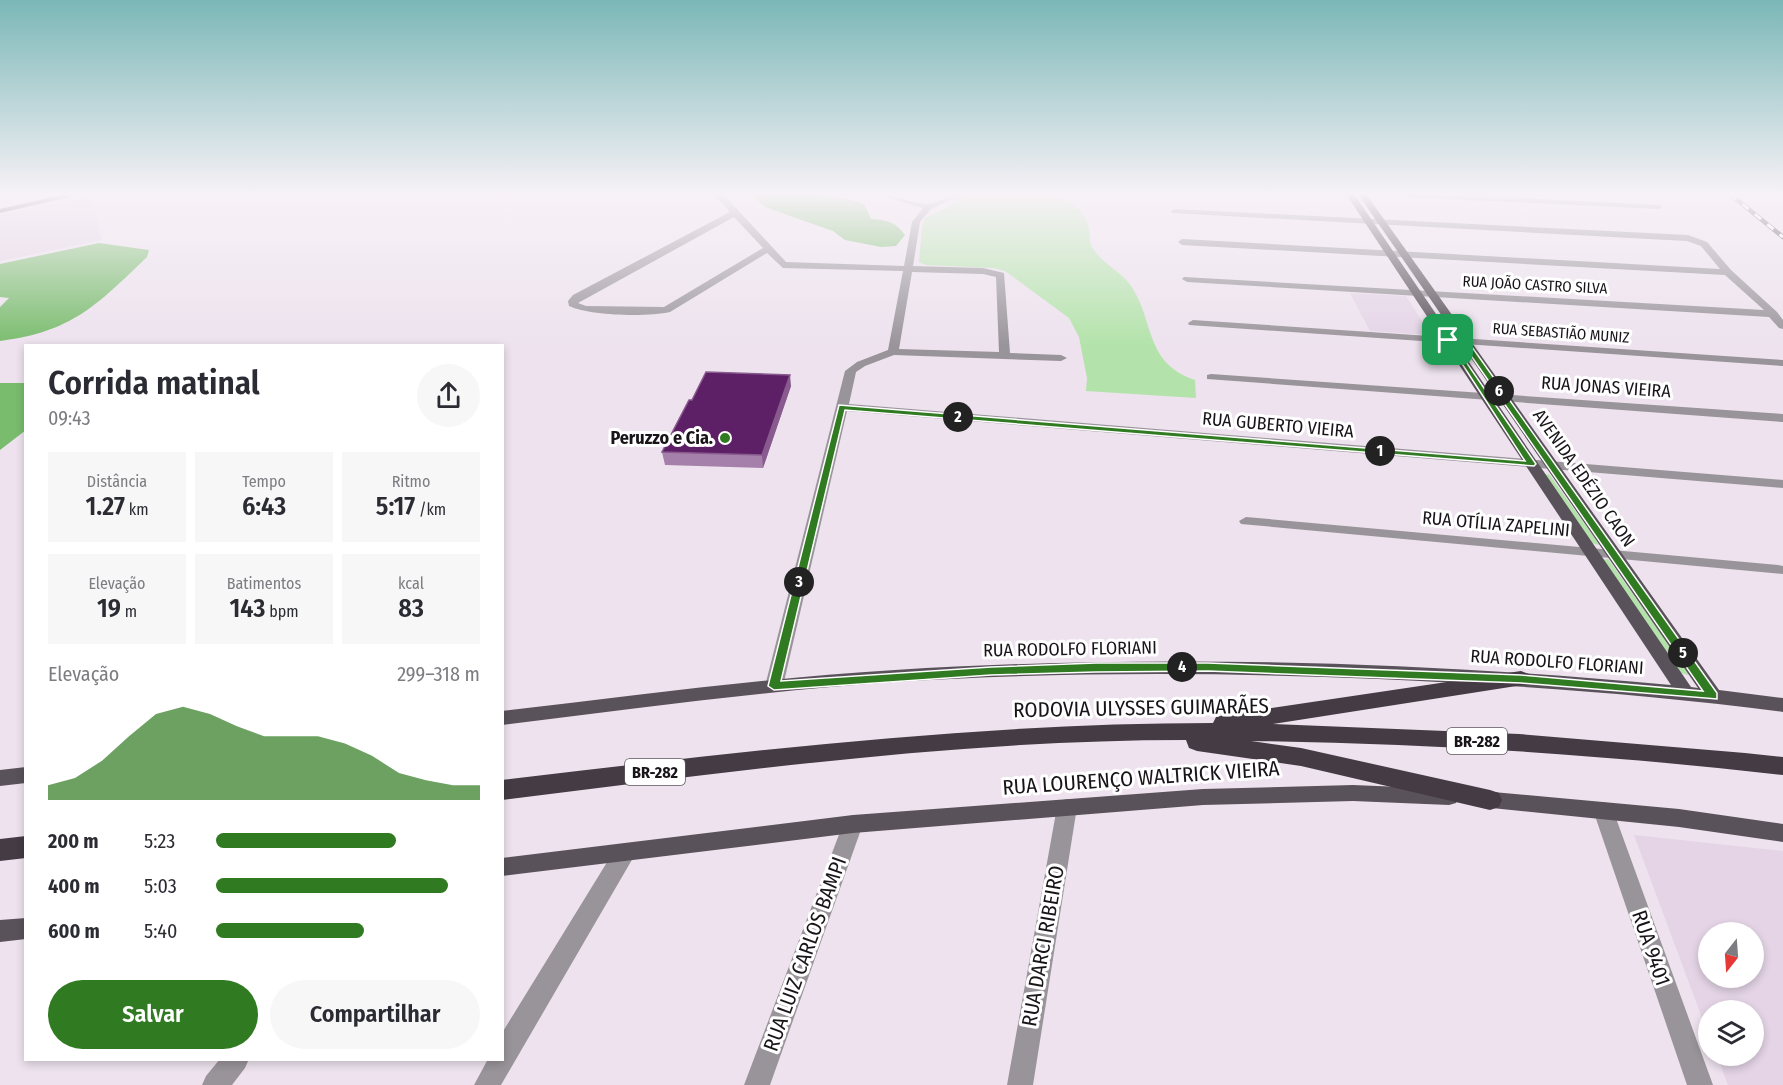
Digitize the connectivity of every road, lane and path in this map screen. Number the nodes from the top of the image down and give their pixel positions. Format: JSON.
{"nodes":[{"id":1,"x":675,"y":245,"type":"edge"},
{"id":2,"x":764,"y":245,"type":"edge"},
{"id":3,"x":913,"y":245,"type":"edge"},
{"id":4,"x":1228,"y":245,"type":"edge"},
{"id":5,"x":1386,"y":245,"type":"edge"},
{"id":6,"x":1396,"y":245,"type":"edge"},
{"id":7,"x":1705,"y":245,"type":"edge"},
{"id":8,"x":768,"y":249,"type":"junction"},
{"id":9,"x":1390,"y":254,"type":"junction"},
{"id":10,"x":1404,"y":254,"type":"junction"},
{"id":11,"x":743,"y":264,"type":"junction"},
{"id":12,"x":783,"y":265,"type":"junction"},
{"id":13,"x":909,"y":268,"type":"junction"},
{"id":14,"x":1728,"y":272,"type":"junction"},
{"id":15,"x":1187,"y":279,"type":"dead end"},
{"id":16,"x":1416,"y":293,"type":"junction"},
{"id":17,"x":1431,"y":294,"type":"junction"},
{"id":18,"x":1773,"y":314,"type":"junction"},
{"id":19,"x":1193,"y":323,"type":"dead end"},
{"id":20,"x":1783,"y":326,"type":"edge"},
{"id":21,"x":1448,"y":340,"type":"junction"},
{"id":22,"x":1465,"y":342,"type":"junction"},
{"id":23,"x":893,"y":352,"type":"junction"},
{"id":24,"x":1005,"y":356,"type":"junction"},
{"id":25,"x":1061,"y":358,"type":"dead end"},
{"id":26,"x":1783,"y":363,"type":"edge"},
{"id":27,"x":1210,"y":376,"type":"dead end"},
{"id":28,"x":1486,"y":396,"type":"junction"},
{"id":29,"x":1504,"y":398,"type":"junction"},
{"id":30,"x":842,"y":407,"type":"junction"},
{"id":31,"x":1783,"y":418,"type":"edge"},
{"id":32,"x":1531,"y":464,"type":"junction"},
{"id":33,"x":1551,"y":465,"type":"junction"},
{"id":34,"x":1783,"y":484,"type":"edge"},
{"id":35,"x":1246,"y":521,"type":"dead end"},
{"id":36,"x":1591,"y":553,"type":"junction"},
{"id":37,"x":1614,"y":555,"type":"junction"},
{"id":38,"x":1778,"y":570,"type":"dead end"},
{"id":39,"x":1521,"y":679,"type":"junction"},
{"id":40,"x":774,"y":686,"type":"junction"},
{"id":41,"x":1685,"y":693,"type":"junction"},
{"id":42,"x":1713,"y":696,"type":"junction"},
{"id":43,"x":1783,"y":705,"type":"edge"},
{"id":44,"x":504,"y":718,"type":"edge"},
{"id":45,"x":1169,"y":732,"type":"junction"},
{"id":46,"x":1066,"y":734,"type":"junction"},
{"id":47,"x":1783,"y":766,"type":"edge"},
{"id":48,"x":24,"y":775,"type":"edge"},
{"id":49,"x":0,"y":778,"type":"edge"},
{"id":50,"x":504,"y":790,"type":"edge"},
{"id":51,"x":1490,"y":800,"type":"junction"},
{"id":52,"x":1067,"y":807,"type":"junction"},
{"id":53,"x":1603,"y":810,"type":"junction"},
{"id":54,"x":854,"y":824,"type":"junction"},
{"id":55,"x":1783,"y":833,"type":"edge"},
{"id":56,"x":24,"y":847,"type":"edge"},
{"id":57,"x":0,"y":850,"type":"edge"},
{"id":58,"x":625,"y":852,"type":"junction"},
{"id":59,"x":504,"y":867,"type":"edge"},
{"id":60,"x":24,"y":928,"type":"edge"},
{"id":61,"x":0,"y":931,"type":"edge"},
{"id":62,"x":504,"y":1056,"type":"edge"},
{"id":63,"x":234,"y":1061,"type":"edge"},
{"id":64,"x":501,"y":1061,"type":"edge"},
{"id":65,"x":215,"y":1085,"type":"edge"},
{"id":66,"x":486,"y":1085,"type":"edge"},
{"id":67,"x":757,"y":1085,"type":"edge"},
{"id":68,"x":1020,"y":1085,"type":"edge"},
{"id":69,"x":1700,"y":1085,"type":"edge"}],
"edges":[{"from":1,"to":11,"type":"street"},
{"from":2,"to":8,"type":"street"},
{"from":3,"to":13,"type":"street"},
{"from":4,"to":9,"type":"street"},
{"from":5,"to":9,"type":"main road","name":"AVENIDA EDÉZIO CAON"},
{"from":6,"to":10,"type":"main road","name":"AVENIDA EDÉZIO CAON"},
{"from":7,"to":14,"type":"street"},
{"from":8,"to":11,"type":"street"},
{"from":8,"to":12,"type":"street"},
{"from":9,"to":10,"type":"street"},
{"from":9,"to":16,"type":"main road","name":"AVENIDA EDÉZIO CAON"},
{"from":10,"to":14,"type":"street"},
{"from":10,"to":17,"type":"main road","name":"AVENIDA EDÉZIO CAON"},
{"from":11,"to":12,"type":"street"},
{"from":12,"to":13,"type":"street"},
{"from":13,"to":23,"type":"street"},
{"from":13,"to":24,"type":"street"},
{"from":14,"to":18,"type":"street"},
{"from":15,"to":16,"type":"street","name":"RUA JOÃO CASTRO SILVA"},
{"from":16,"to":17,"type":"street","name":"RUA JOÃO CASTRO SILVA"},
{"from":16,"to":21,"type":"main road","name":"AVENIDA EDÉZIO CAON"},
{"from":17,"to":18,"type":"street","name":"RUA JOÃO CASTRO SILVA"},
{"from":17,"to":22,"type":"main road","name":"AVENIDA EDÉZIO CAON"},
{"from":18,"to":20,"type":"street"},
{"from":19,"to":21,"type":"street","name":"RUA SEBASTIÃO MUNIZ"},
{"from":21,"to":22,"type":"street","name":"RUA SEBASTIÃO MUNIZ"},
{"from":21,"to":28,"type":"main road","name":"AVENIDA EDÉZIO CAON"},
{"from":22,"to":26,"type":"street","name":"RUA SEBASTIÃO MUNIZ"},
{"from":22,"to":29,"type":"main road","name":"AVENIDA EDÉZIO CAON"},
{"from":23,"to":24,"type":"street"},
{"from":23,"to":30,"type":"street"},
{"from":24,"to":25,"type":"street"},
{"from":27,"to":28,"type":"street","name":"RUA JONAS VIEIRA"},
{"from":28,"to":29,"type":"street","name":"RUA JONAS VIEIRA"},
{"from":28,"to":32,"type":"main road","name":"AVENIDA EDÉZIO CAON"},
{"from":29,"to":31,"type":"street","name":"RUA JONAS VIEIRA"},
{"from":29,"to":33,"type":"main road","name":"AVENIDA EDÉZIO CAON"},
{"from":30,"to":32,"type":"street","name":"RUA GUBERTO VIEIRA"},
{"from":30,"to":40,"type":"street"},
{"from":32,"to":33,"type":"street","name":"RUA GUBERTO VIEIRA"},
{"from":32,"to":36,"type":"main road","name":"AVENIDA EDÉZIO CAON"},
{"from":33,"to":34,"type":"street","name":"RUA GUBERTO VIEIRA"},
{"from":33,"to":37,"type":"main road","name":"AVENIDA EDÉZIO CAON"},
{"from":35,"to":36,"type":"street","name":"RUA OTÍLIA ZAPELINI"},
{"from":36,"to":37,"type":"street","name":"RUA OTÍLIA ZAPELINI"},
{"from":36,"to":41,"type":"main road","name":"AVENIDA EDÉZIO CAON"},
{"from":37,"to":38,"type":"street","name":"RUA OTÍLIA ZAPELINI"},
{"from":37,"to":42,"type":"main road","name":"AVENIDA EDÉZIO CAON"},
{"from":39,"to":40,"type":"main road","name":"RUA RODOLFO FLORIANI"},
{"from":39,"to":41,"type":"main road","name":"RUA RODOLFO FLORIANI"},
{"from":39,"to":45,"type":"highway"},
{"from":40,"to":44,"type":"main road","name":"RUA RODOLFO FLORIANI"},
{"from":41,"to":42,"type":"main road","name":"RUA RODOLFO FLORIANI"},
{"from":42,"to":43,"type":"main road","name":"RUA RODOLFO FLORIANI"},
{"from":45,"to":46,"type":"highway","name":"RODOVIA ULYSSES GUIMARÃES","number":"BR-282"},
{"from":45,"to":47,"type":"highway","name":"RODOVIA ULYSSES GUIMARÃES","number":"BR-282"},
{"from":46,"to":50,"type":"highway","name":"RODOVIA ULYSSES GUIMARÃES","number":"BR-282"},
{"from":46,"to":51,"type":"highway"},
{"from":48,"to":49,"type":"main road"},
{"from":51,"to":52,"type":"main road","name":"RUA LOURENÇO WALTRICK VIEIRA"},
{"from":51,"to":53,"type":"main road","name":"RUA LOURENÇO WALTRICK VIEIRA"},
{"from":52,"to":54,"type":"main road","name":"RUA LOURENÇO WALTRICK VIEIRA"},
{"from":52,"to":68,"type":"street","name":"RUA DARCI RIBEIRO"},
{"from":53,"to":55,"type":"main road","name":"RUA LOURENÇO WALTRICK VIEIRA"},
{"from":53,"to":69,"type":"street","name":"RUA 9401"},
{"from":54,"to":58,"type":"main road","name":"RUA LOURENÇO WALTRICK VIEIRA"},
{"from":54,"to":67,"type":"street","name":"RUA LUIZ CARLOS BAMPI"},
{"from":56,"to":57,"type":"highway"},
{"from":58,"to":59,"type":"main road","name":"RUA LOURENÇO WALTRICK VIEIRA"},
{"from":58,"to":62,"type":"street"},
{"from":60,"to":61,"type":"main road"},
{"from":63,"to":65,"type":"street"},
{"from":64,"to":66,"type":"street"}]}
